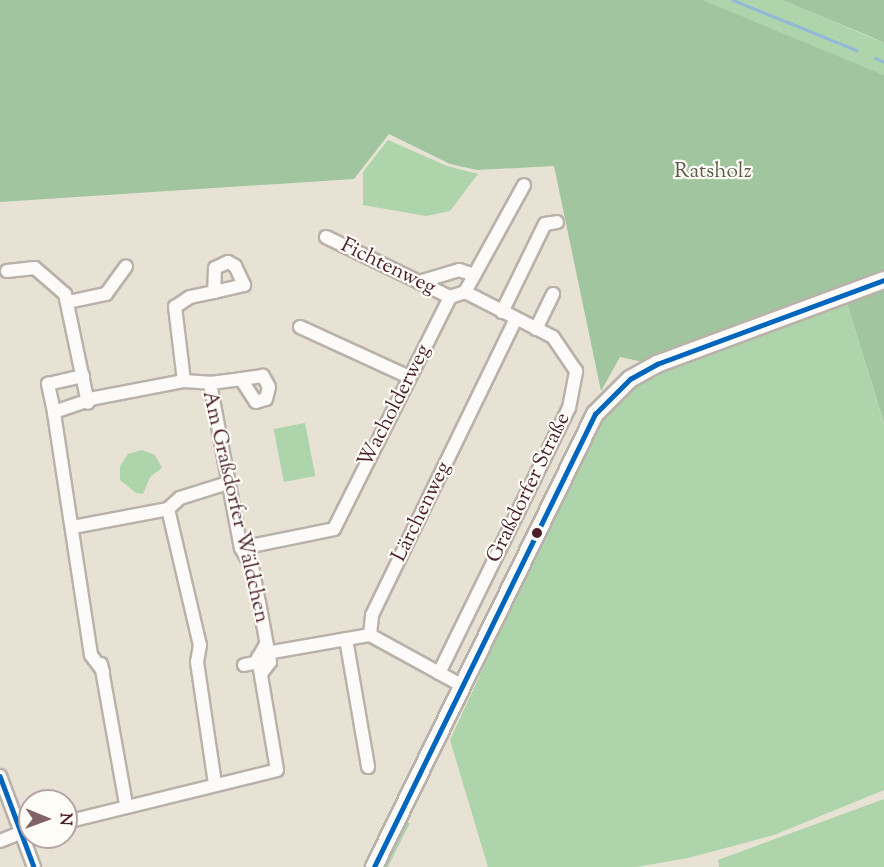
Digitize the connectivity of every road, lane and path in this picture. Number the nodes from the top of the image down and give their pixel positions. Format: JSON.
{"nodes":[{"id":1,"x":524,"y":185,"type":"dead end"},
{"id":2,"x":557,"y":222,"type":"dead end"},
{"id":3,"x":326,"y":237,"type":"dead end"},
{"id":4,"x":126,"y":266,"type":"dead end"},
{"id":5,"x":7,"y":271,"type":"dead end"},
{"id":6,"x":474,"y":275,"type":"junction"},
{"id":7,"x":884,"y":280,"type":"edge"},
{"id":8,"x":419,"y":282,"type":"junction"},
{"id":9,"x":214,"y":292,"type":"dead end"},
{"id":10,"x":465,"y":292,"type":"junction"},
{"id":11,"x":554,"y":294,"type":"dead end"},
{"id":12,"x":450,"y":297,"type":"junction"},
{"id":13,"x":69,"y":302,"type":"junction"},
{"id":14,"x":502,"y":312,"type":"junction"},
{"id":15,"x":516,"y":319,"type":"junction"},
{"id":16,"x":300,"y":327,"type":"dead end"},
{"id":17,"x":536,"y":329,"type":"junction"},
{"id":18,"x":83,"y":376,"type":"junction"},
{"id":19,"x":409,"y":377,"type":"junction"},
{"id":20,"x":241,"y":379,"type":"dead end"},
{"id":21,"x":184,"y":381,"type":"junction"},
{"id":22,"x":210,"y":383,"type":"junction"},
{"id":23,"x":88,"y":403,"type":"junction"},
{"id":24,"x":54,"y":412,"type":"junction"},
{"id":25,"x":228,"y":483,"type":"junction"},
{"id":26,"x":168,"y":509,"type":"junction"},
{"id":27,"x":73,"y":527,"type":"junction"},
{"id":28,"x":241,"y":548,"type":"junction"},
{"id":29,"x":370,"y":636,"type":"junction"},
{"id":30,"x":346,"y":639,"type":"junction"},
{"id":31,"x":263,"y":657,"type":"junction"},
{"id":32,"x":244,"y":665,"type":"dead end"},
{"id":33,"x":439,"y":673,"type":"junction"},
{"id":34,"x":461,"y":685,"type":"junction"},
{"id":35,"x":368,"y":767,"type":"dead end"},
{"id":36,"x":0,"y":776,"type":"edge"},
{"id":37,"x":215,"y":784,"type":"junction"},
{"id":38,"x":126,"y":805,"type":"junction"},
{"id":39,"x":18,"y":813,"type":"edge"},
{"id":40,"x":78,"y":819,"type":"edge"},
{"id":41,"x":18,"y":833,"type":"edge"},
{"id":42,"x":0,"y":841,"type":"edge"},
{"id":43,"x":30,"y":849,"type":"edge"},
{"id":44,"x":33,"y":867,"type":"edge"},
{"id":45,"x":374,"y":867,"type":"edge"}],
"edges":[{"from":1,"to":6,"type":"street"},
{"from":2,"to":14,"type":"street"},
{"from":3,"to":8,"type":"street","name":"Fichtenweg"},
{"from":4,"to":13,"type":"street"},
{"from":5,"to":13,"type":"street"},
{"from":6,"to":8,"type":"street"},
{"from":6,"to":10,"type":"street"},
{"from":7,"to":34,"type":"street","name":"Graßdorfer Straße"},
{"from":8,"to":12,"type":"street","name":"Fichtenweg"},
{"from":9,"to":21,"type":"street"},
{"from":10,"to":12,"type":"street"},
{"from":10,"to":14,"type":"street","name":"Graßdorfer Straße"},
{"from":11,"to":17,"type":"street"},
{"from":12,"to":19,"type":"street","name":"Wacholderweg"},
{"from":13,"to":18,"type":"street"},
{"from":14,"to":15,"type":"street","name":"Graßdorfer Straße"},
{"from":15,"to":17,"type":"street","name":"Graßdorfer Straße"},
{"from":15,"to":29,"type":"street","name":"Lärchenweg"},
{"from":16,"to":19,"type":"street"},
{"from":17,"to":33,"type":"street","name":"Graßdorfer Straße"},
{"from":18,"to":23,"type":"street"},
{"from":18,"to":24,"type":"street"},
{"from":19,"to":28,"type":"street","name":"Wacholderweg"},
{"from":20,"to":22,"type":"street"},
{"from":21,"to":22,"type":"street","name":"Am Graßdorfer Wäldchen"},
{"from":21,"to":23,"type":"street","name":"Am Graßdorfer Wäldchen"},
{"from":22,"to":25,"type":"street","name":"Am Graßdorfer Wäldchen"},
{"from":23,"to":24,"type":"street","name":"Am Graßdorfer Wäldchen"},
{"from":24,"to":27,"type":"street"},
{"from":25,"to":26,"type":"street"},
{"from":25,"to":28,"type":"street","name":"Am Graßdorfer Wäldchen"},
{"from":26,"to":27,"type":"street"},
{"from":26,"to":37,"type":"street"},
{"from":27,"to":38,"type":"street"},
{"from":28,"to":31,"type":"street","name":"Am Graßdorfer Wäldchen"},
{"from":29,"to":30,"type":"street"},
{"from":29,"to":33,"type":"street"},
{"from":30,"to":31,"type":"street"},
{"from":30,"to":35,"type":"street"},
{"from":31,"to":32,"type":"street"},
{"from":31,"to":37,"type":"street","name":"Am Graßdorfer Wäldchen"},
{"from":33,"to":34,"type":"street"},
{"from":34,"to":45,"type":"street","name":"Graßdorfer Straße"},
{"from":36,"to":39,"type":"street"},
{"from":37,"to":38,"type":"street","name":"Am Graßdorfer Wäldchen"},
{"from":38,"to":40,"type":"street","name":"Am Graßdorfer Wäldchen"},
{"from":41,"to":42,"type":"street"},
{"from":43,"to":44,"type":"street"}]}
